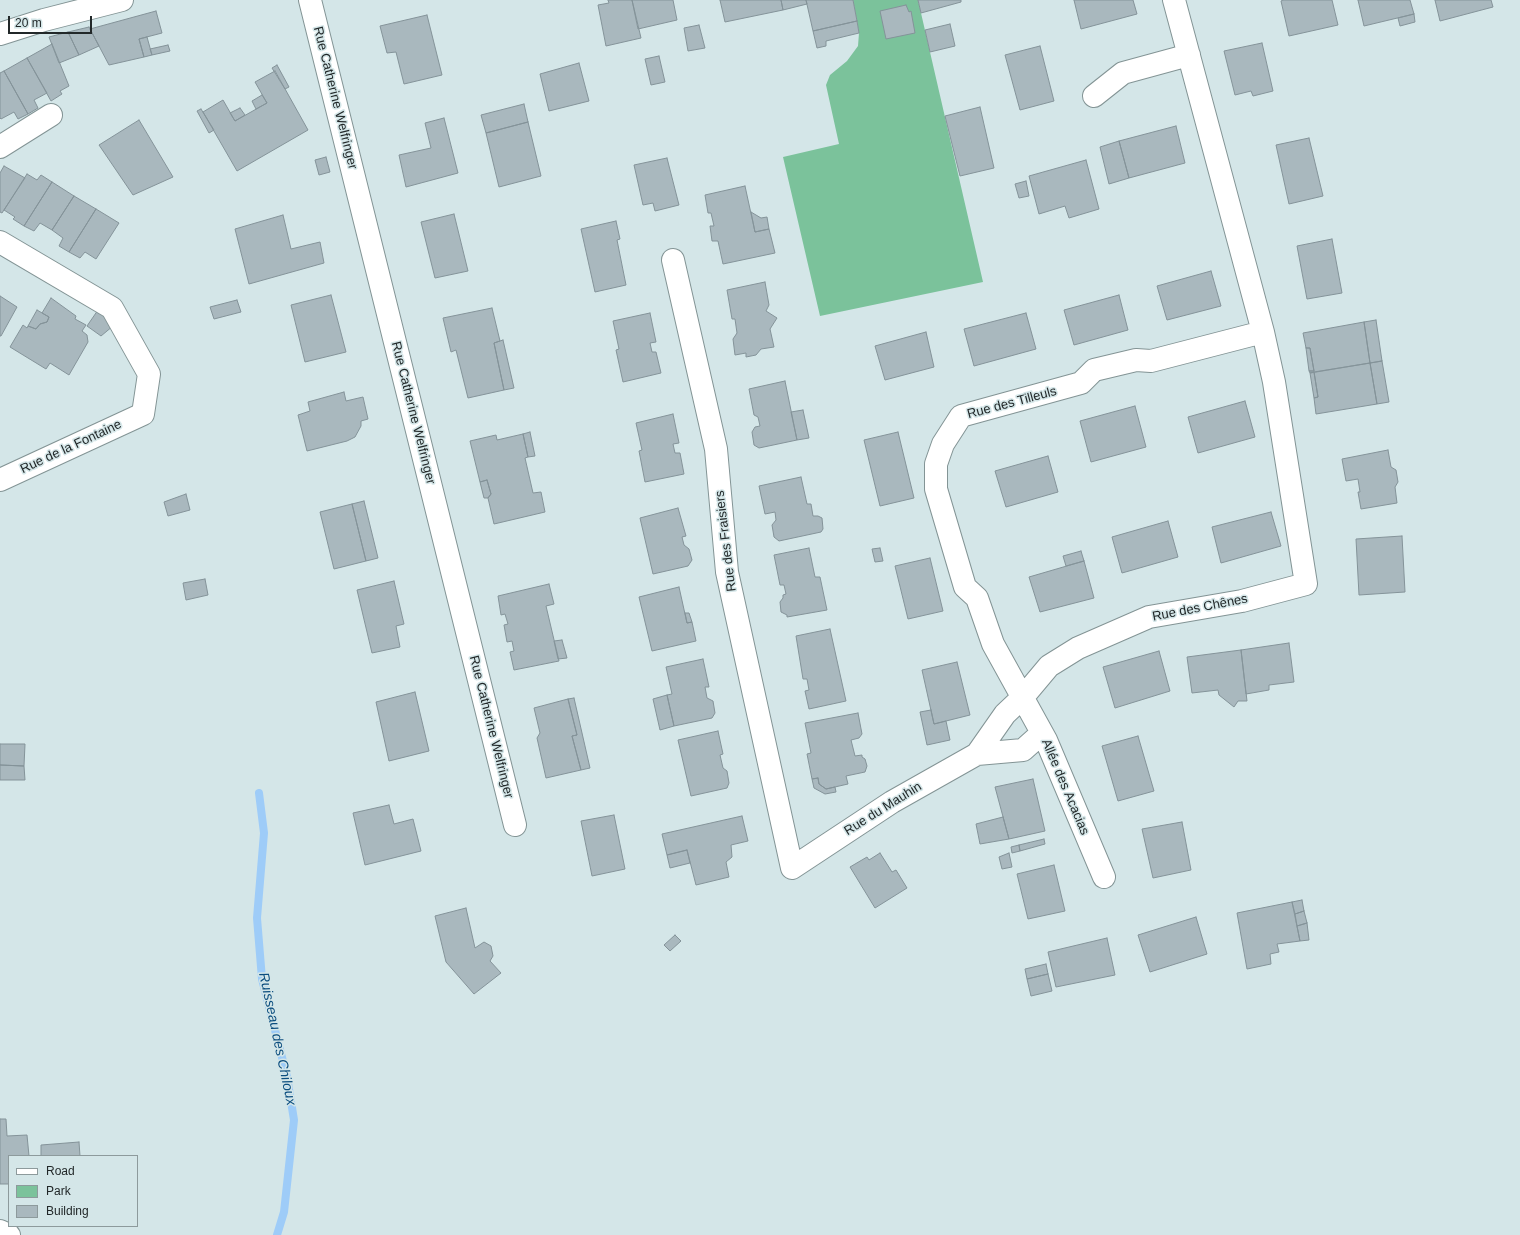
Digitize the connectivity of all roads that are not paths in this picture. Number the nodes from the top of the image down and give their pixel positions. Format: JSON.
{"nodes":[{"id":1,"x":122,"y":0,"type":"edge"},
{"id":2,"x":310,"y":0,"type":"edge"},
{"id":3,"x":1174,"y":0,"type":"edge"},
{"id":4,"x":0,"y":34,"type":"edge"},
{"id":5,"x":1189,"y":55,"type":"junction"},
{"id":6,"x":1094,"y":96,"type":"dead end"},
{"id":7,"x":51,"y":115,"type":"dead end"},
{"id":8,"x":0,"y":147,"type":"edge"},
{"id":9,"x":0,"y":242,"type":"edge"},
{"id":10,"x":673,"y":260,"type":"dead end"},
{"id":11,"x":1263,"y":332,"type":"junction"},
{"id":12,"x":0,"y":480,"type":"edge"},
{"id":13,"x":1023,"y":697,"type":"junction"},
{"id":14,"x":1042,"y":733,"type":"junction"},
{"id":15,"x":977,"y":754,"type":"junction"},
{"id":16,"x":515,"y":825,"type":"dead end"},
{"id":17,"x":792,"y":868,"type":"joint"},
{"id":18,"x":1104,"y":877,"type":"dead end"},
{"id":19,"x":0,"y":1230,"type":"edge"},
{"id":20,"x":9,"y":1235,"type":"edge"}],
"edges":[{"from":1,"to":4,"type":"street"},
{"from":2,"to":16,"type":"street","name":"Rue Catherine Welfringer"},
{"from":3,"to":5,"type":"street"},
{"from":5,"to":6,"type":"street"},
{"from":5,"to":11,"type":"street"},
{"from":7,"to":8,"type":"street"},
{"from":9,"to":12,"type":"street","name":"Rue de la Fontaine"},
{"from":10,"to":17,"type":"street","name":"Rue des Fraisiers"},
{"from":11,"to":13,"type":"street","name":"Rue des Chênes"},
{"from":11,"to":13,"type":"street","name":"Rue des Tilleuls"},
{"from":13,"to":14,"type":"street","name":"Allée des Acacias"},
{"from":13,"to":15,"type":"street","name":"Rue du Mauhin"},
{"from":14,"to":15,"type":"street","name":"Rue du Mauhin"},
{"from":14,"to":18,"type":"street","name":"Allée des Acacias"},
{"from":15,"to":17,"type":"street","name":"Rue du Mauhin"},
{"from":19,"to":20,"type":"street"}]}
